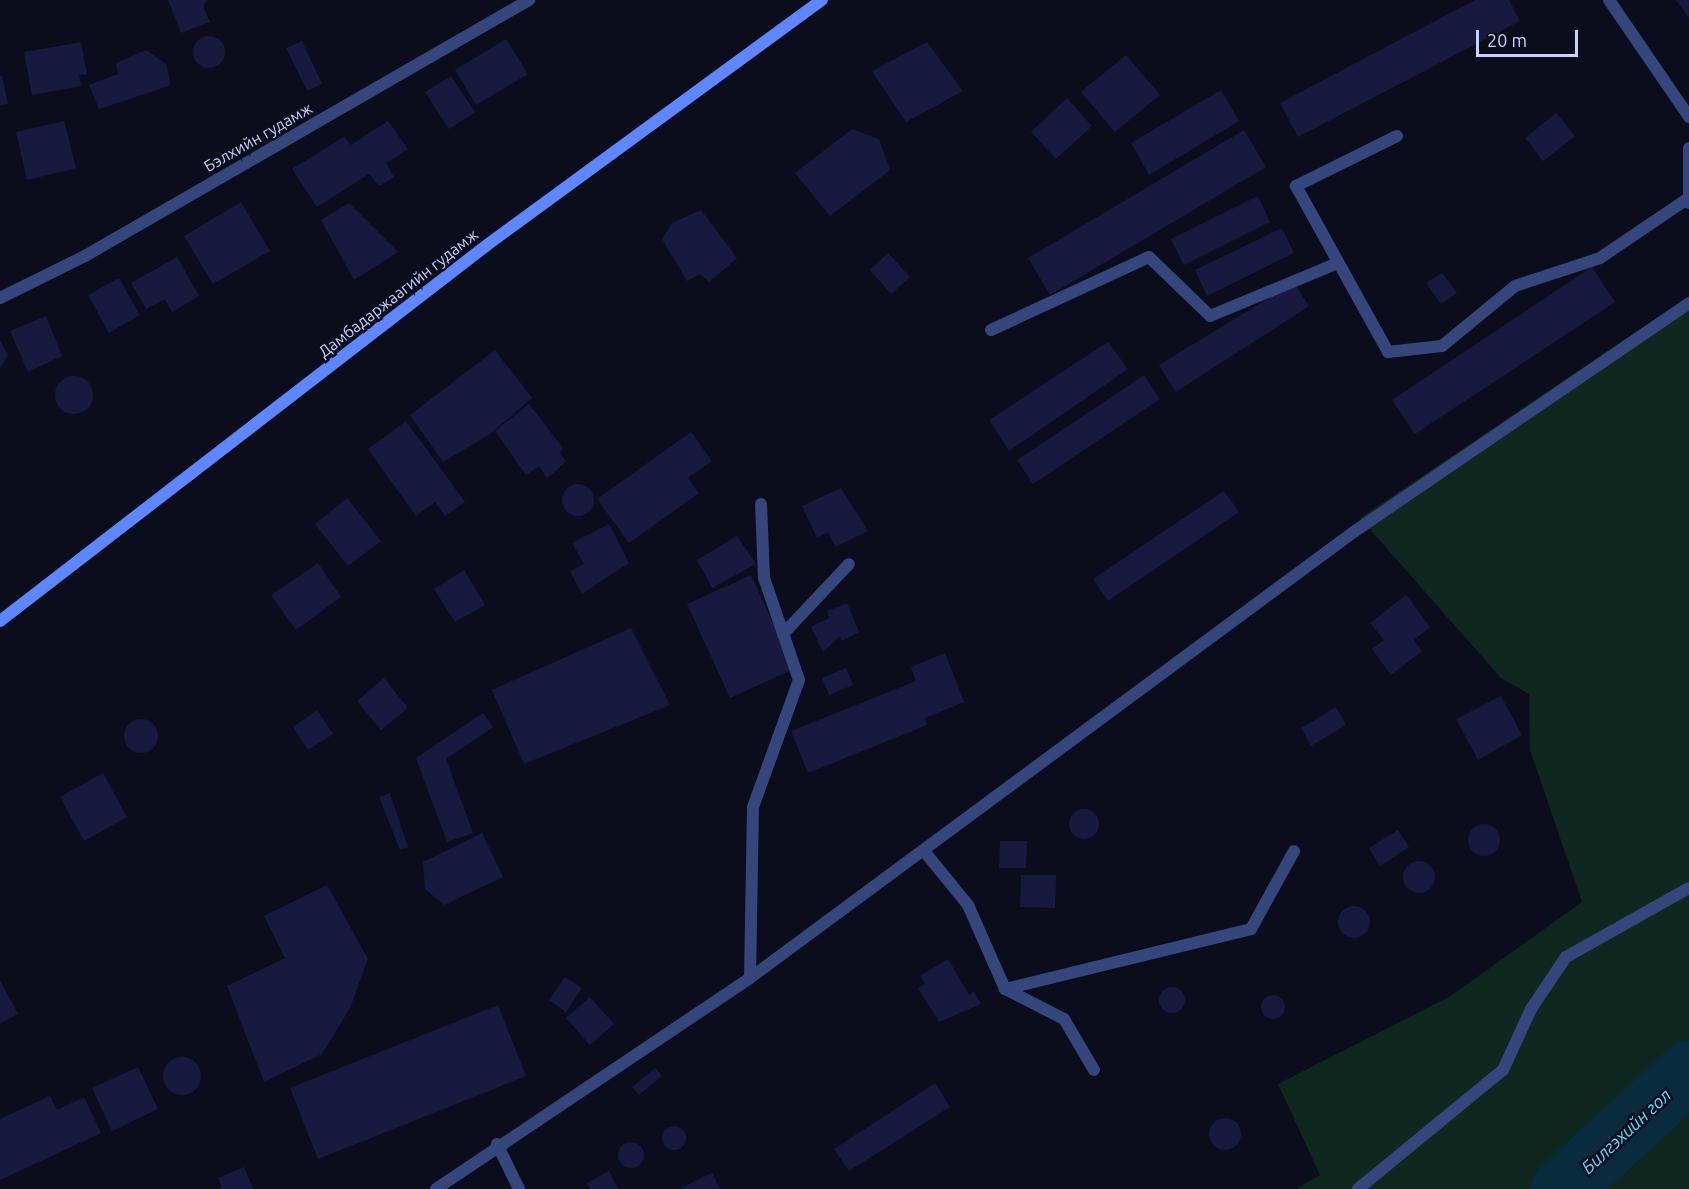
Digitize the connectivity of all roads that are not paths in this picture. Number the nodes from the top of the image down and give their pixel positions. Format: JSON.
{"nodes":[{"id":1,"x":530,"y":0,"type":"edge"},
{"id":2,"x":822,"y":0,"type":"edge"},
{"id":3,"x":1609,"y":0,"type":"edge"},
{"id":4,"x":1689,"y":117,"type":"edge"},
{"id":5,"x":1397,"y":136,"type":"dead end"},
{"id":6,"x":1689,"y":148,"type":"edge"},
{"id":7,"x":1688,"y":201,"type":"edge"},
{"id":8,"x":1338,"y":263,"type":"junction"},
{"id":9,"x":0,"y":297,"type":"edge"},
{"id":10,"x":1689,"y":303,"type":"edge"},
{"id":11,"x":991,"y":330,"type":"dead end"},
{"id":12,"x":761,"y":504,"type":"dead end"},
{"id":13,"x":849,"y":564,"type":"dead end"},
{"id":14,"x":0,"y":621,"type":"edge"},
{"id":15,"x":783,"y":634,"type":"junction"},
{"id":16,"x":924,"y":851,"type":"junction"},
{"id":17,"x":1294,"y":851,"type":"dead end"},
{"id":18,"x":1689,"y":888,"type":"edge"},
{"id":19,"x":750,"y":978,"type":"junction"},
{"id":20,"x":1005,"y":990,"type":"junction"},
{"id":21,"x":1094,"y":1070,"type":"dead end"},
{"id":22,"x":497,"y":1144,"type":"junction"},
{"id":23,"x":436,"y":1189,"type":"edge"},
{"id":24,"x":519,"y":1189,"type":"edge"},
{"id":25,"x":1358,"y":1189,"type":"edge"}],
"edges":[{"from":1,"to":9,"type":"street","name":"Бэлхийн гудамж"},
{"from":2,"to":14,"type":"main road","name":"Дамбадаржаагийн гудамж"},
{"from":3,"to":4,"type":"street"},
{"from":5,"to":8,"type":"street"},
{"from":6,"to":7,"type":"street"},
{"from":7,"to":8,"type":"street"},
{"from":8,"to":11,"type":"street"},
{"from":10,"to":16,"type":"street"},
{"from":12,"to":15,"type":"street"},
{"from":13,"to":15,"type":"street"},
{"from":15,"to":19,"type":"street"},
{"from":16,"to":19,"type":"street"},
{"from":16,"to":20,"type":"street"},
{"from":17,"to":20,"type":"street"},
{"from":18,"to":25,"type":"street"},
{"from":19,"to":22,"type":"street"},
{"from":20,"to":21,"type":"street"},
{"from":22,"to":23,"type":"street"},
{"from":22,"to":24,"type":"street"}]}
